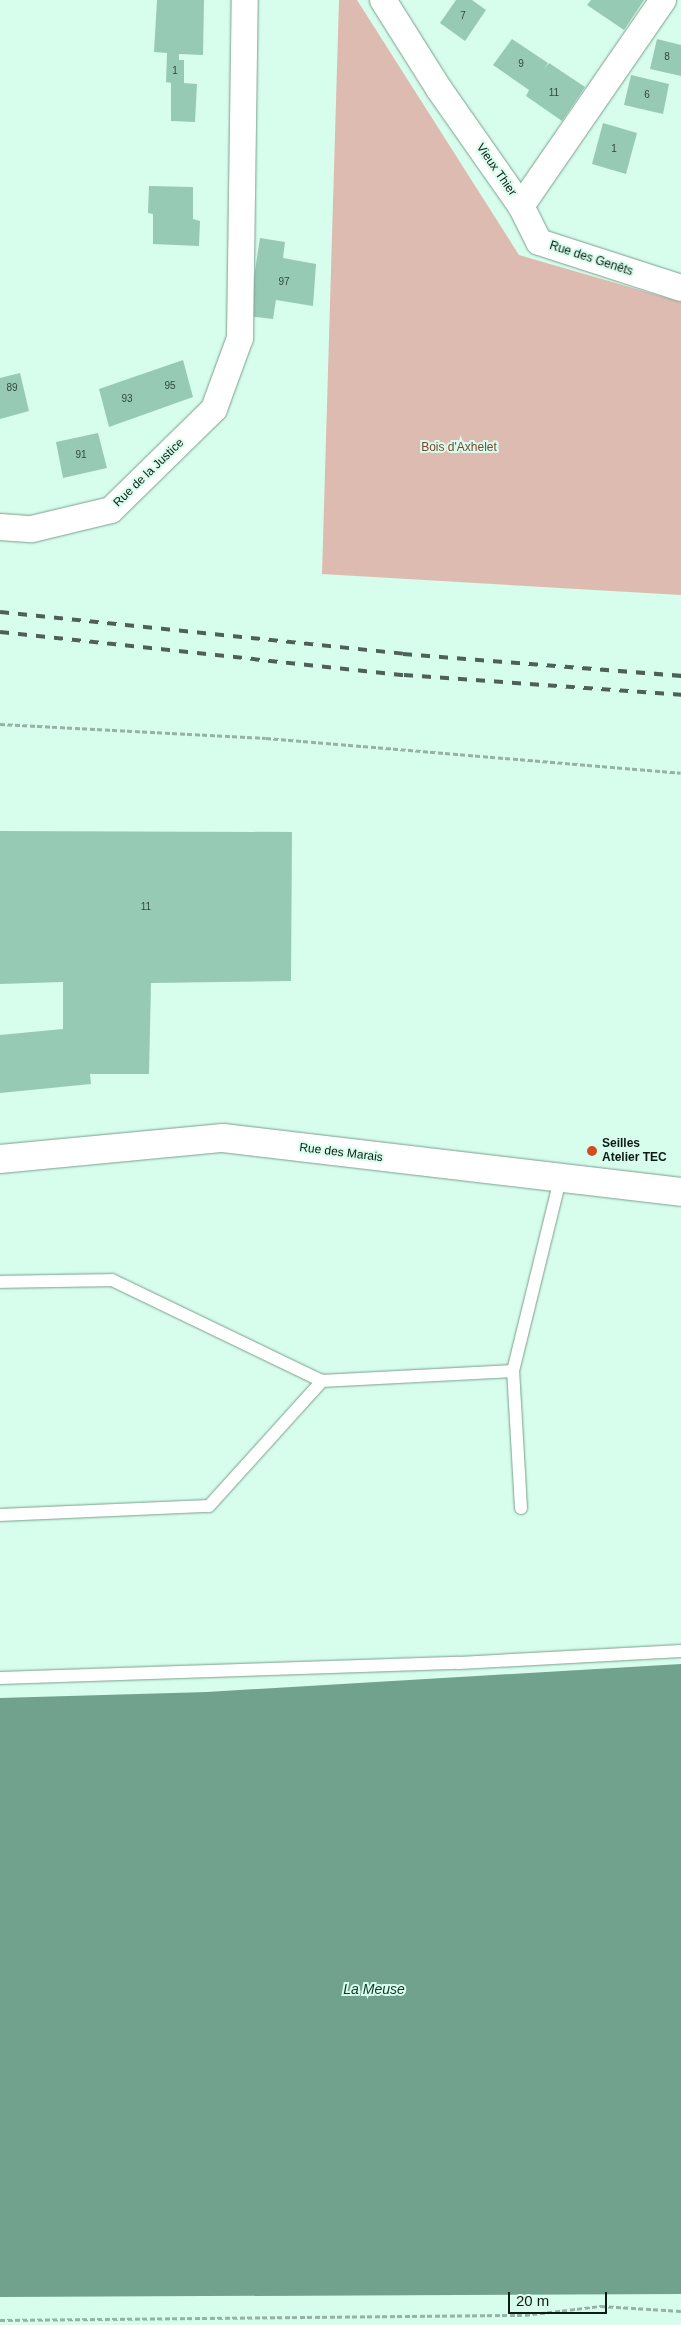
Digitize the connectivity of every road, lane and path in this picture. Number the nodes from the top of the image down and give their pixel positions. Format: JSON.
{"nodes":[{"id":1,"x":245,"y":0,"type":"edge"},
{"id":2,"x":383,"y":0,"type":"edge"},
{"id":3,"x":663,"y":0,"type":"edge"},
{"id":4,"x":521,"y":206,"type":"junction"},
{"id":5,"x":681,"y":288,"type":"edge"},
{"id":6,"x":0,"y":527,"type":"edge"},
{"id":7,"x":0,"y":724,"type":"edge"},
{"id":8,"x":681,"y":773,"type":"edge"},
{"id":9,"x":0,"y":1159,"type":"edge"},
{"id":10,"x":560,"y":1178,"type":"junction"},
{"id":11,"x":681,"y":1192,"type":"edge"},
{"id":12,"x":0,"y":1282,"type":"edge"},
{"id":13,"x":513,"y":1371,"type":"junction"},
{"id":14,"x":322,"y":1381,"type":"junction"},
{"id":15,"x":521,"y":1508,"type":"dead end"},
{"id":16,"x":0,"y":1515,"type":"edge"},
{"id":17,"x":681,"y":1651,"type":"edge"},
{"id":18,"x":0,"y":1678,"type":"edge"},
{"id":19,"x":681,"y":2311,"type":"edge"},
{"id":20,"x":0,"y":2320,"type":"edge"}],
"edges":[{"from":1,"to":6,"type":"street","name":"Rue de la Justice"},
{"from":2,"to":4,"type":"street","name":"Vieux Thier"},
{"from":3,"to":4,"type":"street","name":"Vieux Thier"},
{"from":4,"to":5,"type":"street","name":"Rue des Genêts"},
{"from":7,"to":8,"type":"path"},
{"from":9,"to":10,"type":"main road","name":"Rue des Marais"},
{"from":10,"to":11,"type":"main road","name":"Rue des Marais"},
{"from":10,"to":13,"type":"lane"},
{"from":12,"to":14,"type":"lane"},
{"from":13,"to":14,"type":"lane"},
{"from":13,"to":15,"type":"lane"},
{"from":14,"to":16,"type":"lane"},
{"from":17,"to":18,"type":"lane"},
{"from":19,"to":20,"type":"path"}]}
